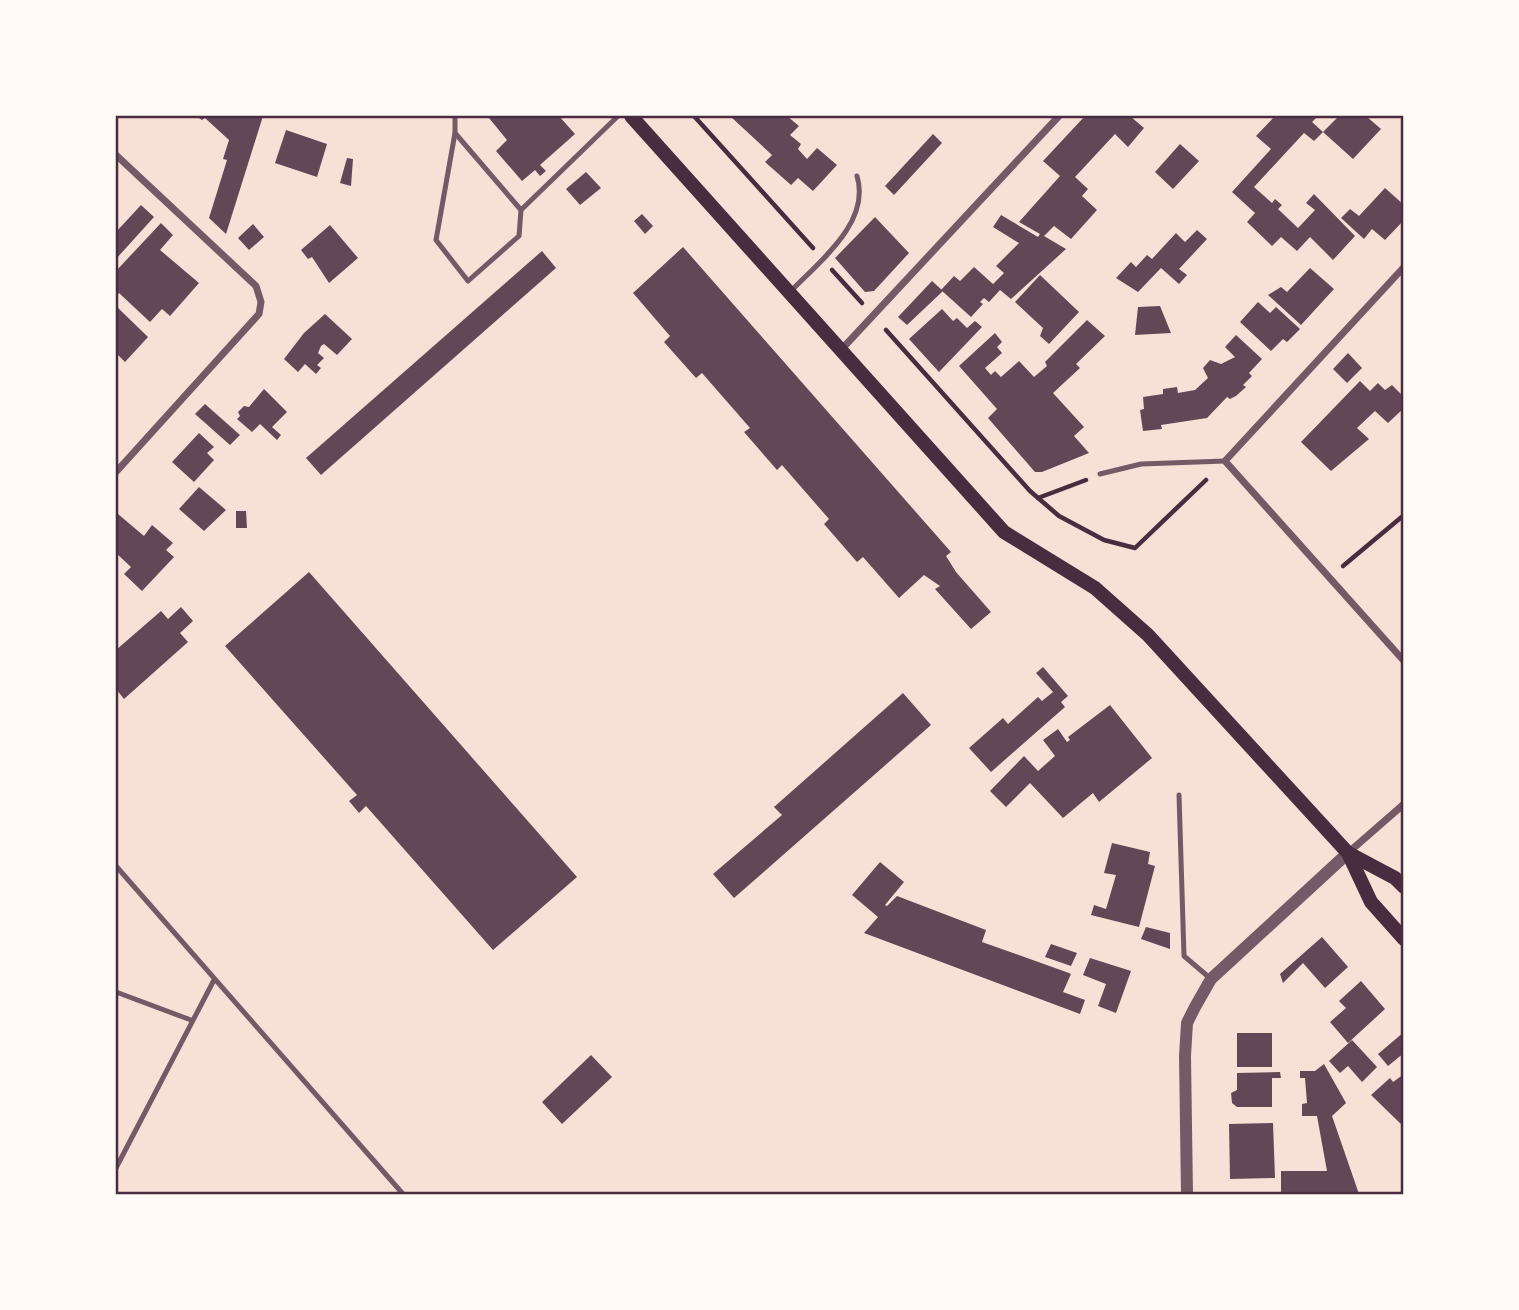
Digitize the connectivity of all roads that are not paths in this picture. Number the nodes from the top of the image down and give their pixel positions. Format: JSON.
{"nodes":[{"id":1,"x":455,"y":116,"type":"edge"},
{"id":2,"x":618,"y":116,"type":"edge"},
{"id":3,"x":631,"y":116,"type":"edge"},
{"id":4,"x":1059,"y":116,"type":"edge"},
{"id":5,"x":455,"y":134,"type":"junction"},
{"id":6,"x":116,"y":155,"type":"edge"},
{"id":7,"x":857,"y":176,"type":"dead end"},
{"id":8,"x":521,"y":210,"type":"junction"},
{"id":9,"x":1404,"y":267,"type":"edge"},
{"id":10,"x":789,"y":293,"type":"junction"},
{"id":11,"x":839,"y":351,"type":"junction"},
{"id":12,"x":1225,"y":461,"type":"junction"},
{"id":13,"x":116,"y":472,"type":"edge"},
{"id":14,"x":1100,"y":474,"type":"road end"},
{"id":15,"x":1404,"y":661,"type":"edge"},
{"id":16,"x":1179,"y":795,"type":"dead end"},
{"id":17,"x":1404,"y":804,"type":"edge"},
{"id":18,"x":1348,"y":853,"type":"junction"},
{"id":19,"x":116,"y":866,"type":"edge"},
{"id":20,"x":1404,"y":887,"type":"edge"},
{"id":21,"x":1404,"y":939,"type":"edge"},
{"id":22,"x":1211,"y":979,"type":"junction"},
{"id":23,"x":215,"y":980,"type":"junction"},
{"id":24,"x":116,"y":992,"type":"edge"},
{"id":25,"x":191,"y":1020,"type":"junction"},
{"id":26,"x":116,"y":1168,"type":"edge"},
{"id":27,"x":403,"y":1195,"type":"edge"},
{"id":28,"x":1188,"y":1195,"type":"edge"}],
"edges":[{"from":1,"to":5,"type":"lane"},
{"from":2,"to":8,"type":"lane"},
{"from":3,"to":10,"type":"main road"},
{"from":4,"to":11,"type":"street"},
{"from":5,"to":8,"type":"lane"},
{"from":5,"to":8,"type":"lane"},
{"from":6,"to":13,"type":"street"},
{"from":7,"to":10,"type":"lane"},
{"from":9,"to":12,"type":"street"},
{"from":10,"to":11,"type":"main road"},
{"from":11,"to":18,"type":"main road"},
{"from":12,"to":14,"type":"lane"},
{"from":12,"to":15,"type":"street"},
{"from":16,"to":22,"type":"lane"},
{"from":17,"to":18,"type":"street"},
{"from":18,"to":20,"type":"main road"},
{"from":18,"to":21,"type":"main road"},
{"from":18,"to":22,"type":"street"},
{"from":19,"to":23,"type":"lane"},
{"from":22,"to":28,"type":"street"},
{"from":23,"to":25,"type":"lane"},
{"from":23,"to":27,"type":"lane"},
{"from":24,"to":25,"type":"lane"},
{"from":25,"to":26,"type":"lane"}]}
